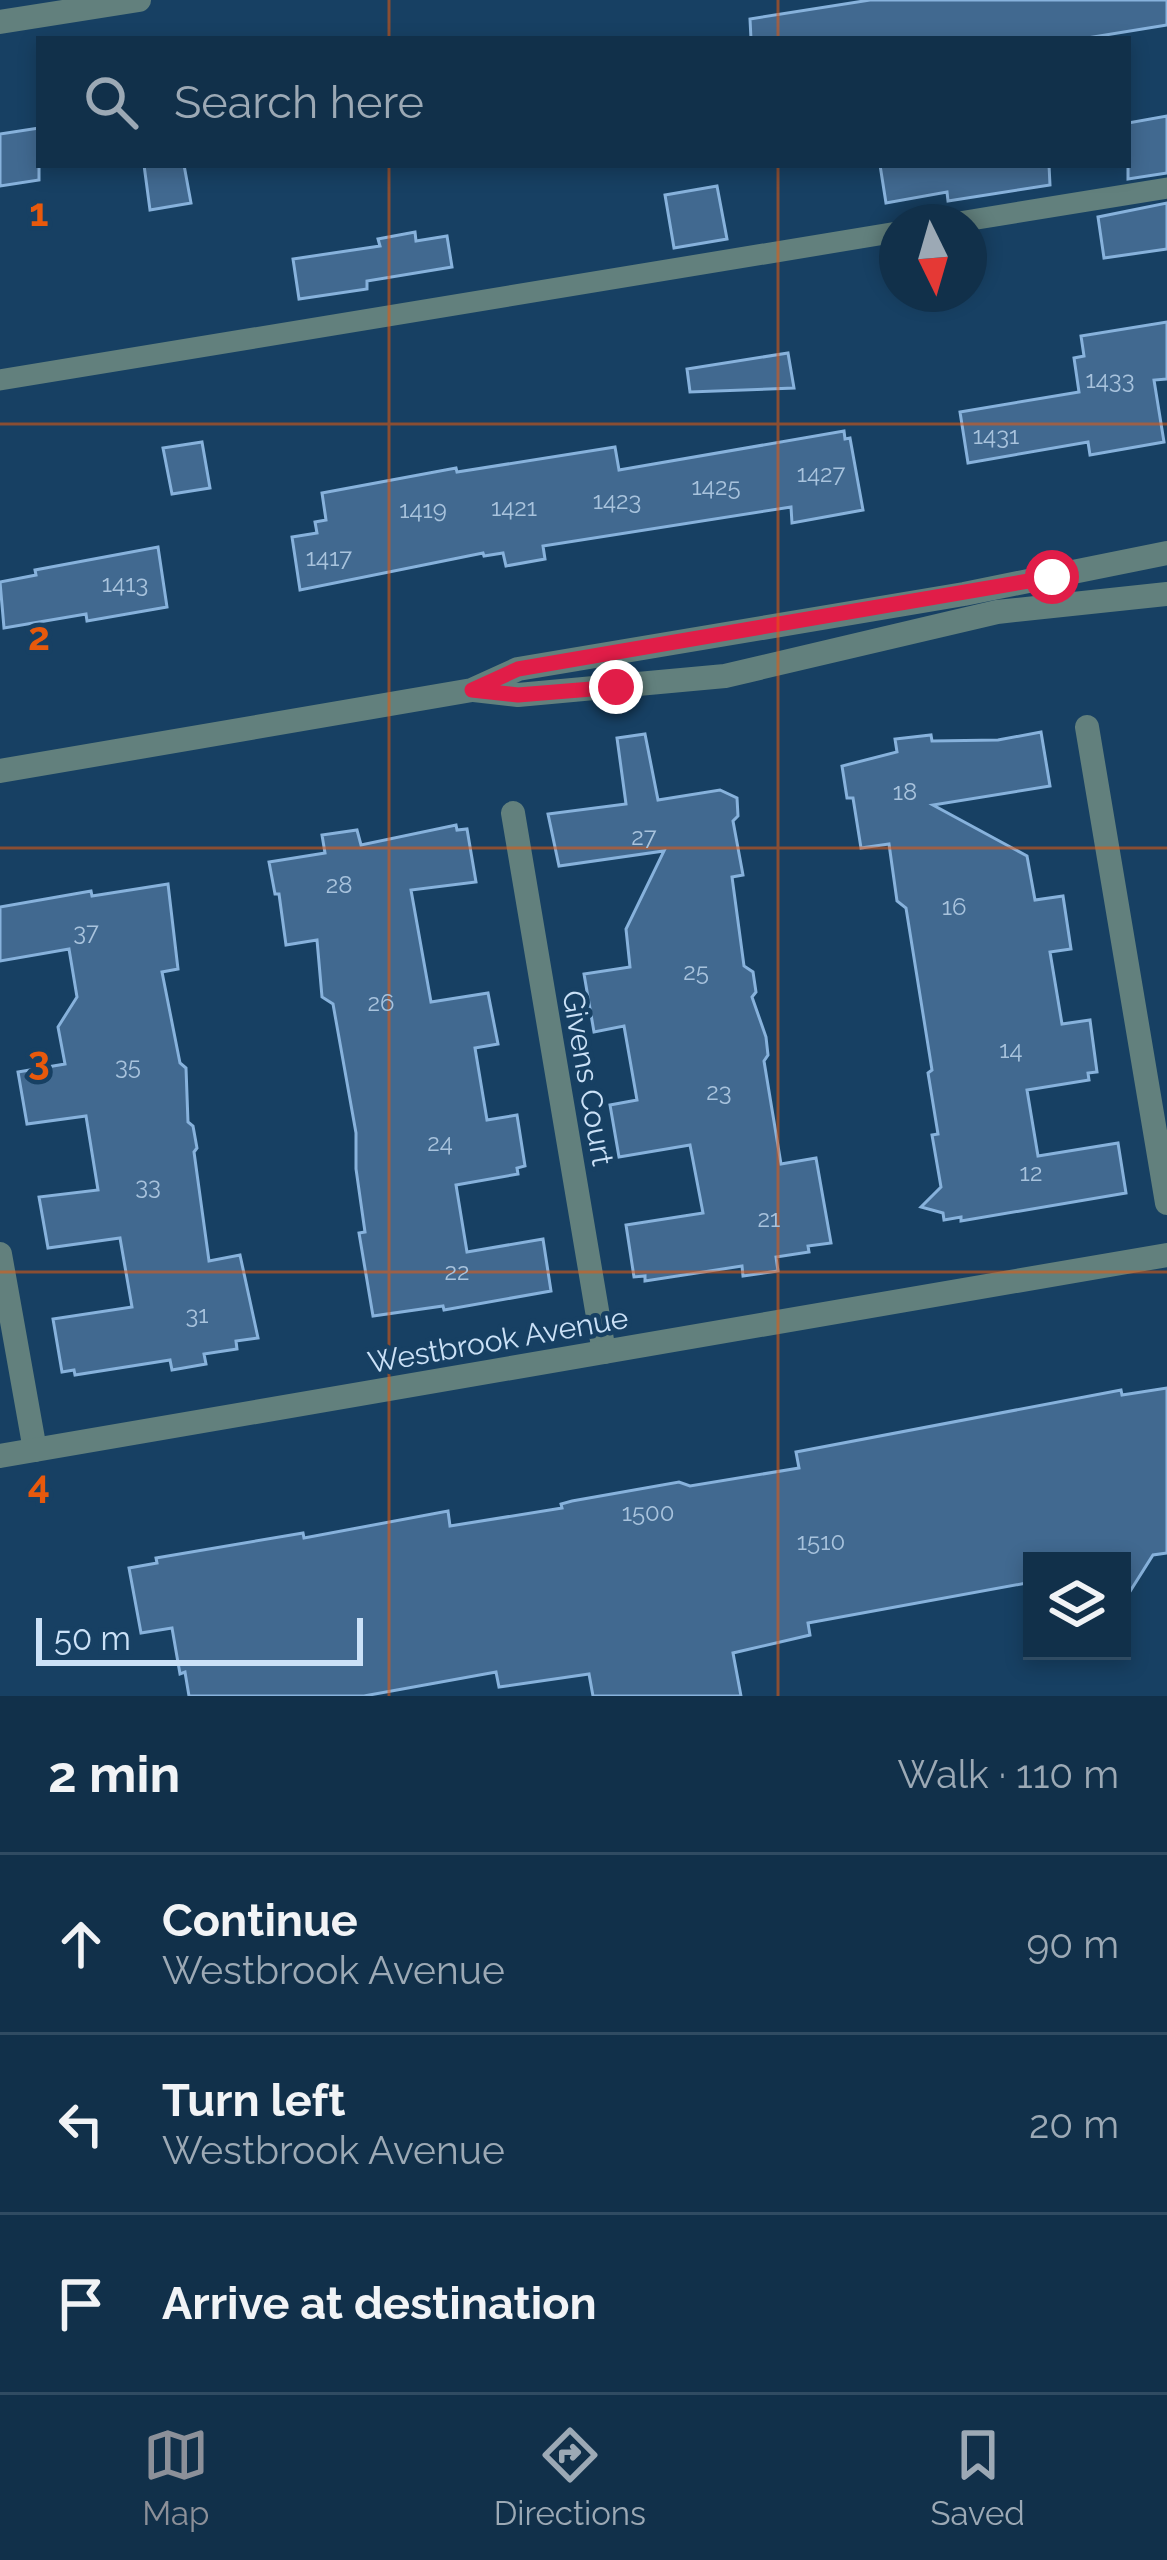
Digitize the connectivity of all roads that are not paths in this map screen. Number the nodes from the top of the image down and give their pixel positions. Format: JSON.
{"nodes":[{"id":1,"x":140,"y":0,"type":"edge"},
{"id":2,"x":2,"y":18,"type":"edge"},
{"id":3,"x":1167,"y":188,"type":"edge"},
{"id":4,"x":987,"y":217,"type":"edge"},
{"id":5,"x":879,"y":235,"type":"edge"},
{"id":6,"x":0,"y":380,"type":"edge"},
{"id":7,"x":1167,"y":553,"type":"edge"},
{"id":8,"x":1167,"y":594,"type":"edge"},
{"id":9,"x":472,"y":690,"type":"junction"},
{"id":10,"x":1087,"y":727,"type":"dead end"},
{"id":11,"x":0,"y":771,"type":"edge"},
{"id":12,"x":513,"y":813,"type":"dead end"},
{"id":13,"x":1167,"y":1202,"type":"edge"},
{"id":14,"x":0,"y":1254,"type":"edge"},
{"id":15,"x":1167,"y":1255,"type":"edge"},
{"id":16,"x":604,"y":1352,"type":"junction"},
{"id":17,"x":35,"y":1450,"type":"junction"},
{"id":18,"x":0,"y":1456,"type":"edge"}],
"edges":[{"from":1,"to":2,"type":"street"},
{"from":3,"to":4,"type":"lane"},
{"from":5,"to":6,"type":"lane"},
{"from":7,"to":9,"type":"street"},
{"from":8,"to":9,"type":"street"},
{"from":9,"to":11,"type":"street"},
{"from":10,"to":13,"type":"street"},
{"from":12,"to":16,"type":"street","name":"Givens Court"},
{"from":14,"to":17,"type":"street"},
{"from":15,"to":16,"type":"street","name":"Westbrook Avenue"},
{"from":16,"to":17,"type":"street","name":"Westbrook Avenue"},
{"from":17,"to":18,"type":"street","name":"Westbrook Avenue"}]}
